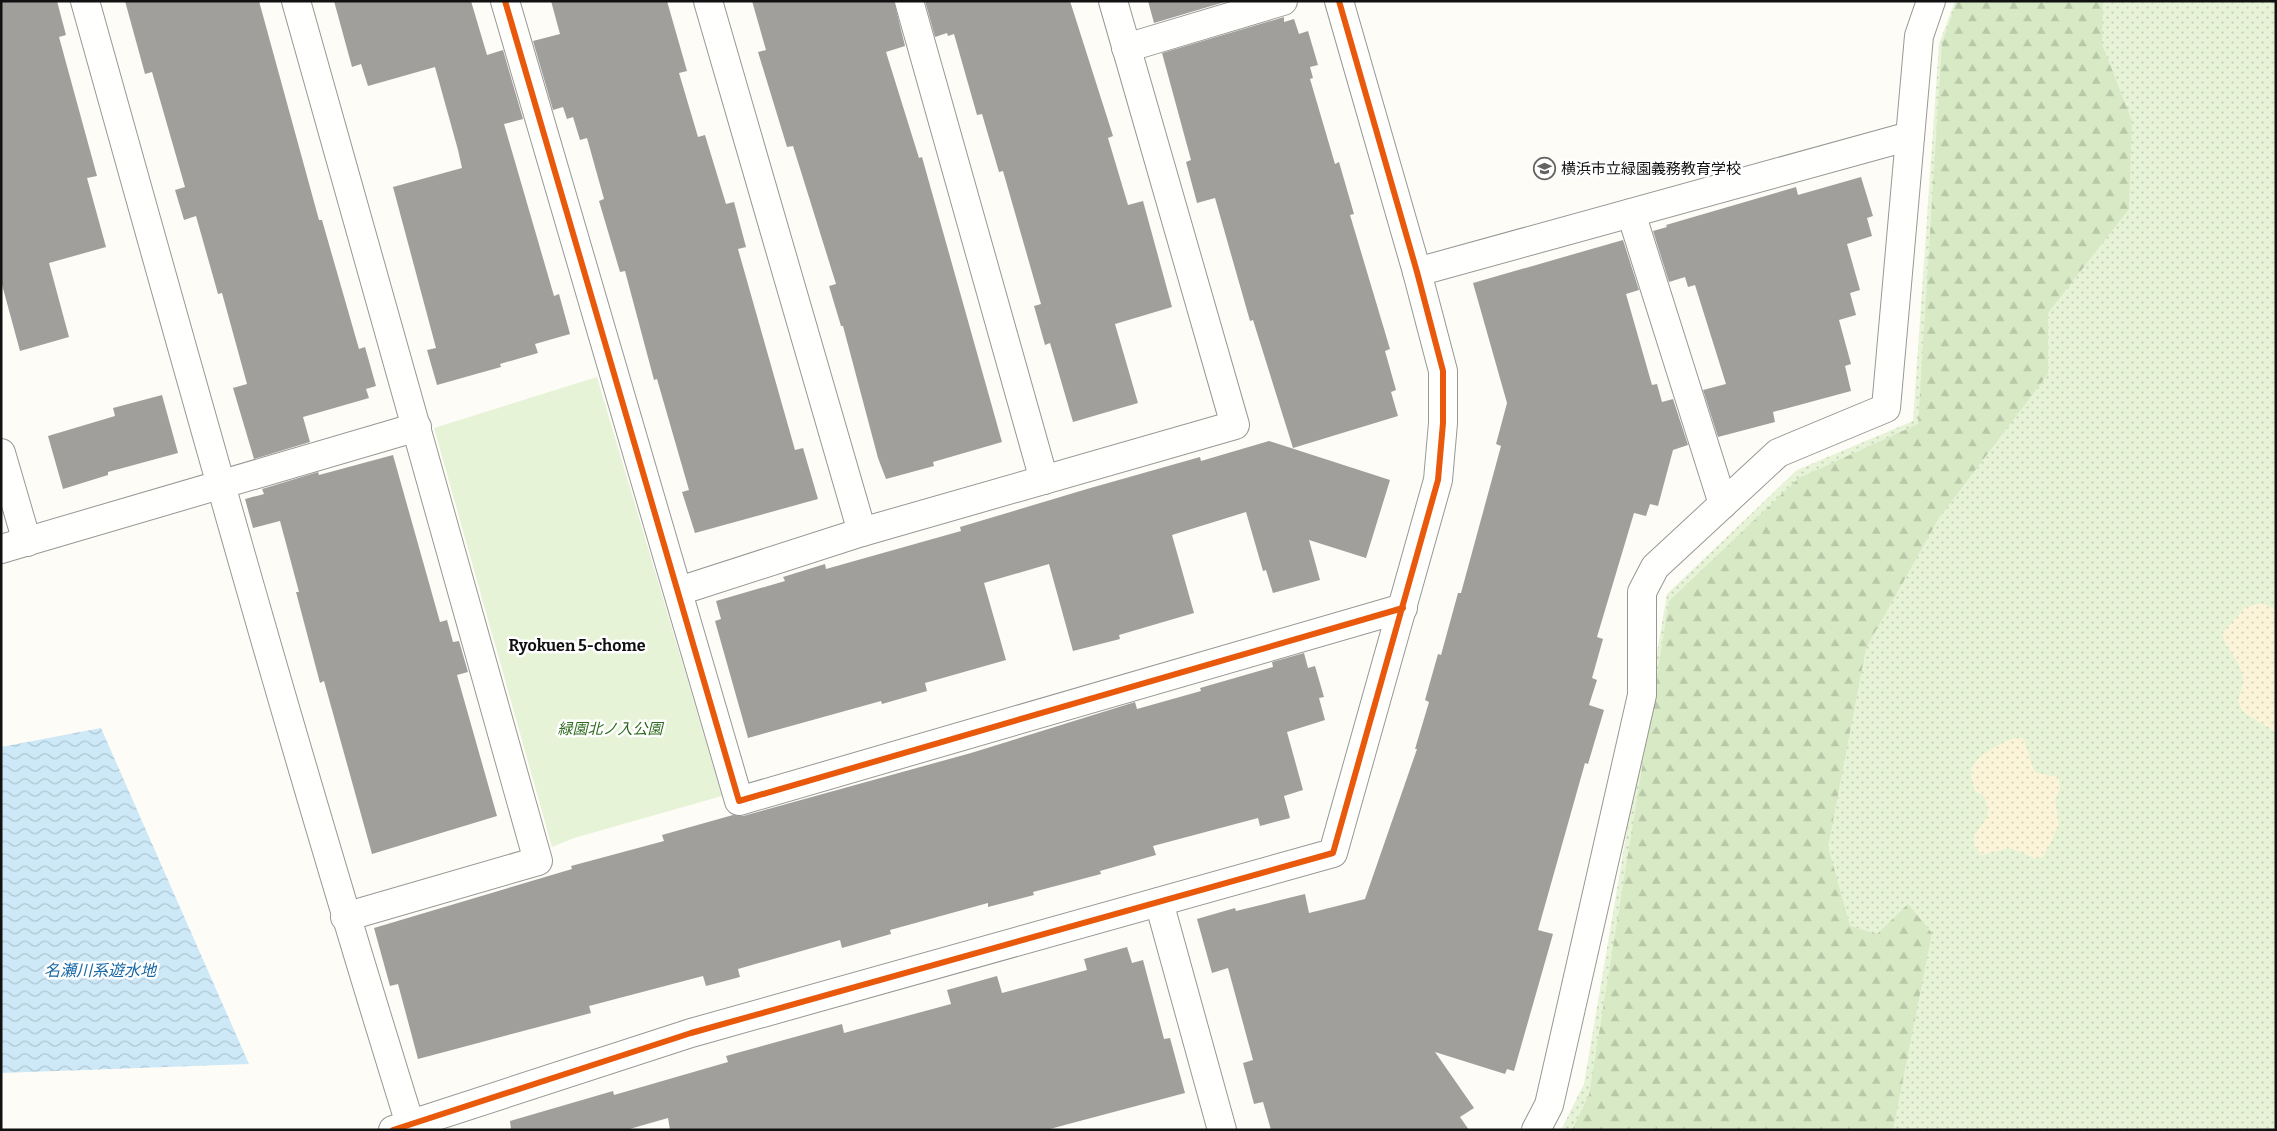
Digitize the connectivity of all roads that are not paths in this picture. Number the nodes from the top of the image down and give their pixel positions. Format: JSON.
{"nodes":[{"id":1,"x":85,"y":1,"type":"edge"},
{"id":2,"x":296,"y":1,"type":"edge"},
{"id":3,"x":505,"y":1,"type":"edge"},
{"id":4,"x":708,"y":1,"type":"edge"},
{"id":5,"x":909,"y":1,"type":"edge"},
{"id":6,"x":1113,"y":1,"type":"edge"},
{"id":7,"x":1283,"y":1,"type":"edge"},
{"id":8,"x":1339,"y":1,"type":"edge"},
{"id":9,"x":1931,"y":1,"type":"edge"},
{"id":10,"x":1126,"y":48,"type":"junction"},
{"id":11,"x":1910,"y":136,"type":"junction"},
{"id":12,"x":1631,"y":213,"type":"junction"},
{"id":13,"x":1418,"y":272,"type":"junction"},
{"id":14,"x":417,"y":427,"type":"junction"},
{"id":15,"x":1,"y":453,"type":"edge"},
{"id":16,"x":1044,"y":480,"type":"junction"},
{"id":17,"x":221,"y":485,"type":"junction"},
{"id":18,"x":1723,"y":504,"type":"junction"},
{"id":19,"x":862,"y":532,"type":"junction"},
{"id":20,"x":27,"y":542,"type":"junction"},
{"id":21,"x":1,"y":550,"type":"edge"},
{"id":22,"x":679,"y":591,"type":"junction"},
{"id":23,"x":1403,"y":608,"type":"junction"},
{"id":24,"x":1159,"y":902,"type":"junction"},
{"id":25,"x":345,"y":917,"type":"junction"},
{"id":26,"x":402,"y":1127,"type":"edge"},
{"id":27,"x":1221,"y":1129,"type":"edge"},
{"id":28,"x":1536,"y":1130,"type":"edge"}],
"edges":[{"from":1,"to":17,"type":"street"},
{"from":2,"to":14,"type":"street"},
{"from":3,"to":22,"type":"street"},
{"from":4,"to":19,"type":"street"},
{"from":5,"to":16,"type":"street"},
{"from":6,"to":10,"type":"street"},
{"from":7,"to":10,"type":"street"},
{"from":8,"to":13,"type":"street"},
{"from":9,"to":11,"type":"street"},
{"from":10,"to":16,"type":"street"},
{"from":11,"to":12,"type":"street"},
{"from":11,"to":18,"type":"street"},
{"from":12,"to":13,"type":"street"},
{"from":12,"to":18,"type":"street"},
{"from":13,"to":23,"type":"street"},
{"from":14,"to":17,"type":"street"},
{"from":14,"to":25,"type":"street"},
{"from":15,"to":20,"type":"street"},
{"from":16,"to":19,"type":"street"},
{"from":17,"to":20,"type":"street"},
{"from":17,"to":25,"type":"street"},
{"from":18,"to":28,"type":"street"},
{"from":19,"to":22,"type":"street"},
{"from":20,"to":21,"type":"street"},
{"from":22,"to":23,"type":"street"},
{"from":23,"to":24,"type":"street"},
{"from":24,"to":26,"type":"street"},
{"from":24,"to":27,"type":"street"},
{"from":25,"to":26,"type":"street"}]}
